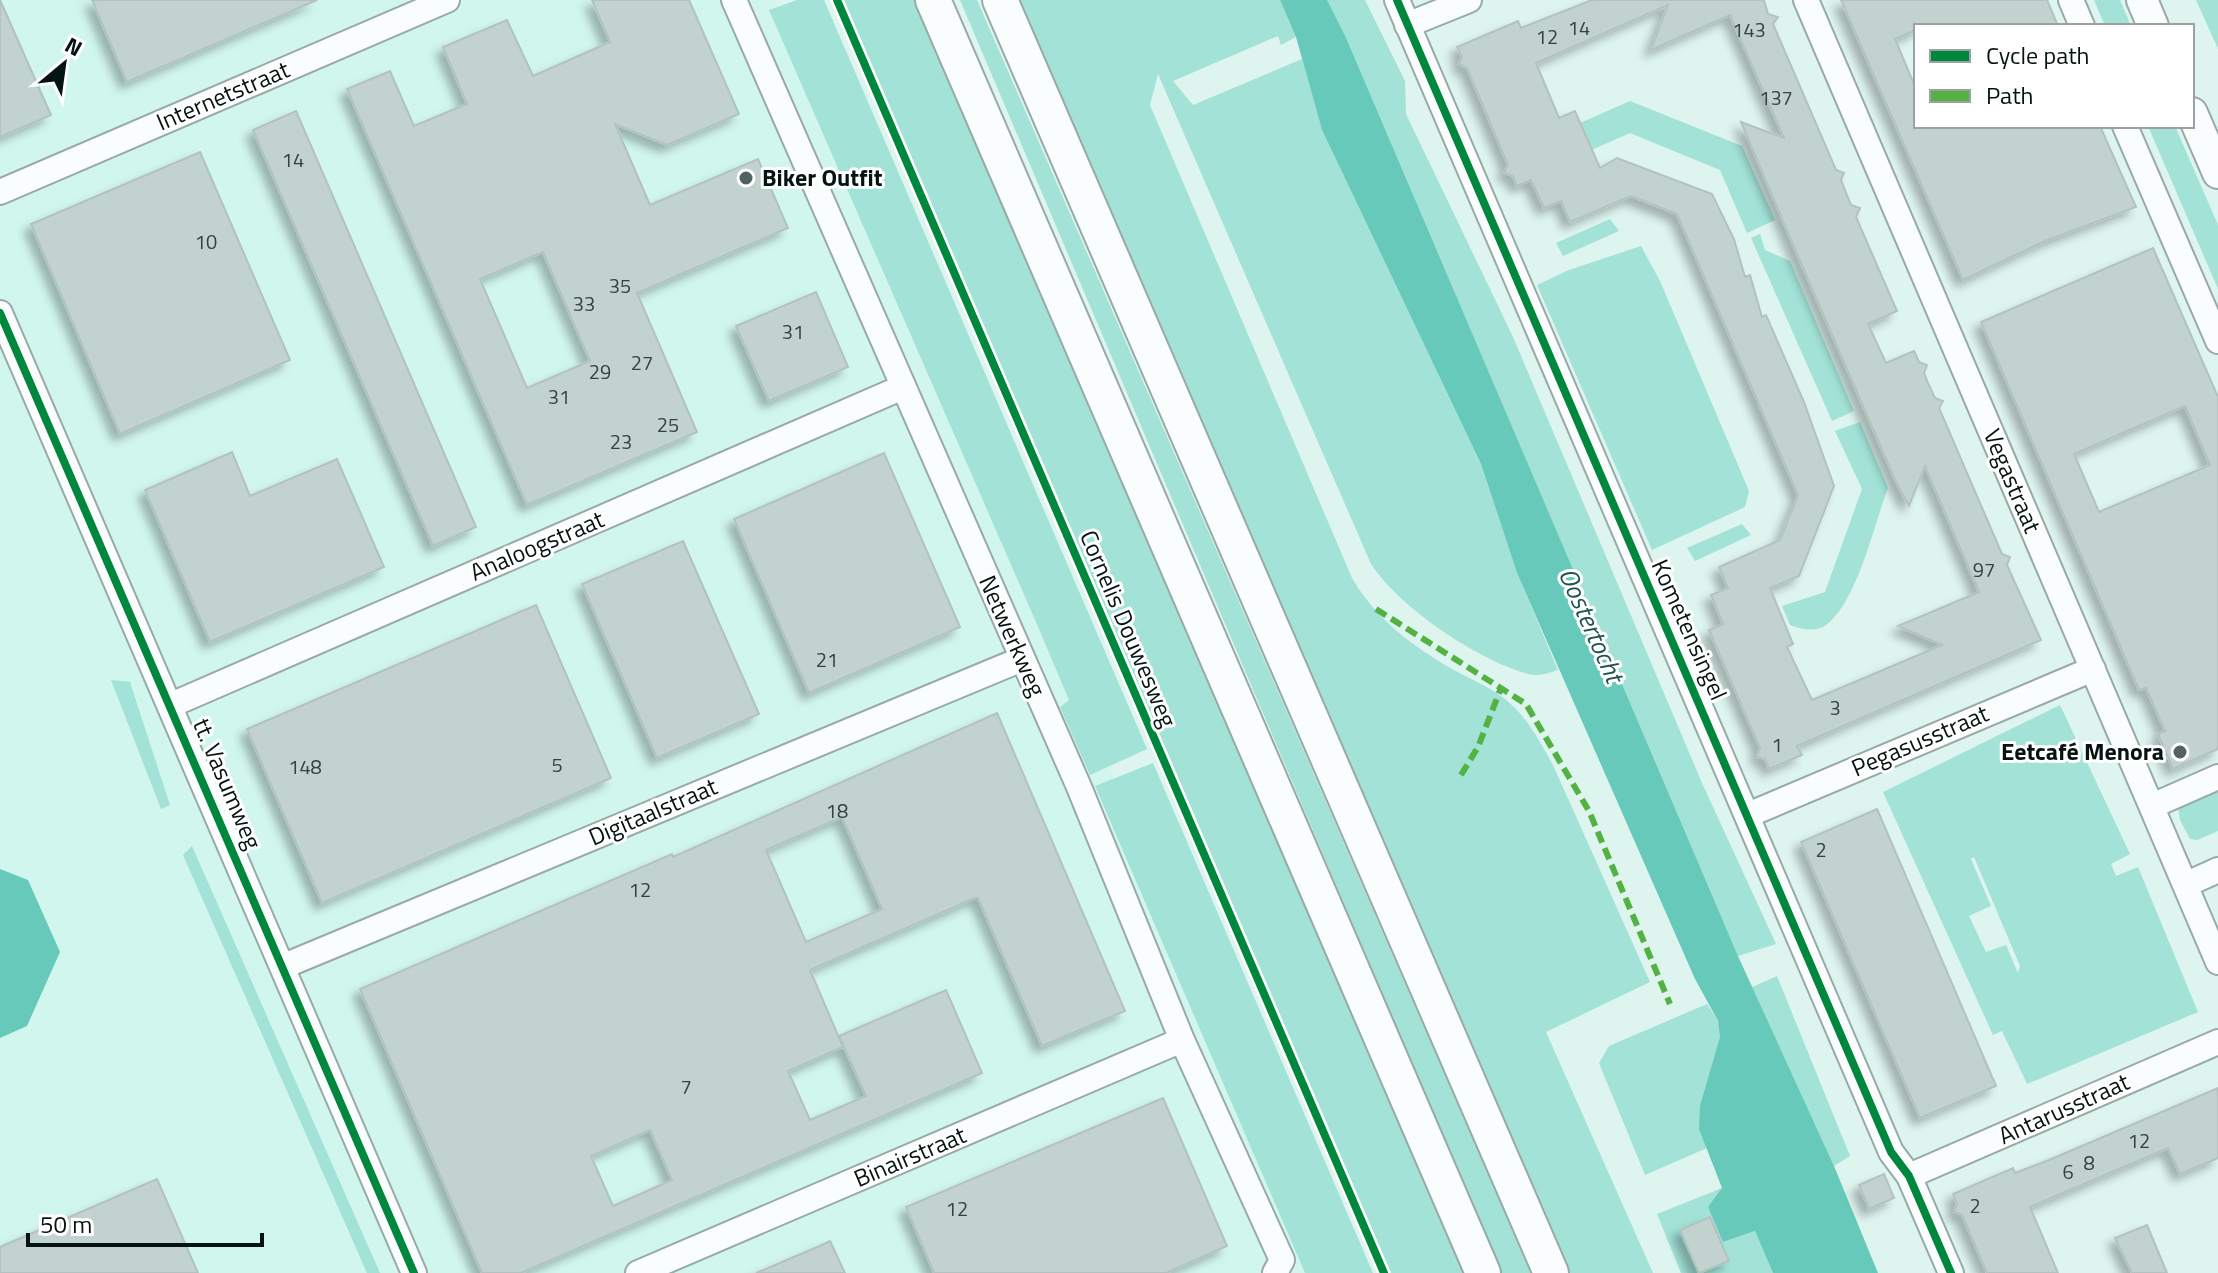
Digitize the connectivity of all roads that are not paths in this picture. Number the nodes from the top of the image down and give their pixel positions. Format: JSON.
{"nodes":[{"id":1,"x":447,"y":0,"type":"edge"},
{"id":2,"x":734,"y":0,"type":"edge"},
{"id":3,"x":933,"y":0,"type":"edge"},
{"id":4,"x":1000,"y":0,"type":"edge"},
{"id":5,"x":1397,"y":0,"type":"edge"},
{"id":6,"x":1469,"y":0,"type":"edge"},
{"id":7,"x":1806,"y":0,"type":"edge"},
{"id":8,"x":2071,"y":0,"type":"edge"},
{"id":9,"x":2142,"y":0,"type":"edge"},
{"id":10,"x":2081,"y":24,"type":"edge"},
{"id":11,"x":2152,"y":24,"type":"edge"},
{"id":12,"x":1407,"y":25,"type":"junction"},
{"id":13,"x":2194,"y":118,"type":"edge"},
{"id":14,"x":2126,"y":128,"type":"edge"},
{"id":15,"x":2218,"y":173,"type":"edge"},
{"id":16,"x":0,"y":192,"type":"edge"},
{"id":17,"x":0,"y":313,"type":"edge"},
{"id":18,"x":2218,"y":341,"type":"edge"},
{"id":19,"x":903,"y":387,"type":"junction"},
{"id":20,"x":1022,"y":659,"type":"junction"},
{"id":21,"x":2093,"y":669,"type":"junction"},
{"id":22,"x":171,"y":705,"type":"junction"},
{"id":23,"x":2218,"y":777,"type":"edge"},
{"id":24,"x":2152,"y":806,"type":"junction"},
{"id":25,"x":1748,"y":815,"type":"junction"},
{"id":26,"x":2218,"y":870,"type":"edge"},
{"id":27,"x":2185,"y":885,"type":"junction"},
{"id":28,"x":2218,"y":962,"type":"edge"},
{"id":29,"x":284,"y":966,"type":"junction"},
{"id":30,"x":1182,"y":1040,"type":"junction"},
{"id":31,"x":2218,"y":1042,"type":"edge"},
{"id":32,"x":1909,"y":1176,"type":"junction"},
{"id":33,"x":414,"y":1273,"type":"edge"},
{"id":34,"x":638,"y":1273,"type":"edge"},
{"id":35,"x":1275,"y":1273,"type":"edge"},
{"id":36,"x":1483,"y":1273,"type":"edge"},
{"id":37,"x":1551,"y":1273,"type":"edge"},
{"id":38,"x":1951,"y":1273,"type":"edge"}],
"edges":[{"from":1,"to":16,"type":"street","name":"Internetstraat"},
{"from":2,"to":19,"type":"street","name":"Netwerkweg"},
{"from":3,"to":36,"type":"main road"},
{"from":4,"to":37,"type":"main road"},
{"from":5,"to":12,"type":"street","name":"Kometensingel"},
{"from":6,"to":12,"type":"street"},
{"from":7,"to":21,"type":"street","name":"Vegastraat"},
{"from":8,"to":10,"type":"street"},
{"from":9,"to":11,"type":"street"},
{"from":12,"to":25,"type":"street","name":"Kometensingel"},
{"from":13,"to":15,"type":"street"},
{"from":14,"to":18,"type":"street"},
{"from":17,"to":22,"type":"street","name":"tt. Vasumweg"},
{"from":19,"to":20,"type":"street","name":"Netwerkweg"},
{"from":19,"to":22,"type":"street","name":"Analoogstraat"},
{"from":20,"to":29,"type":"street","name":"Digitaalstraat"},
{"from":20,"to":30,"type":"street","name":"Netwerkweg"},
{"from":21,"to":24,"type":"street","name":"Vegastraat"},
{"from":21,"to":25,"type":"street","name":"Pegasusstraat"},
{"from":22,"to":29,"type":"street","name":"tt. Vasumweg"},
{"from":23,"to":24,"type":"street"},
{"from":24,"to":27,"type":"street","name":"Vegastraat"},
{"from":25,"to":32,"type":"street","name":"Kometensingel"},
{"from":26,"to":27,"type":"street"},
{"from":27,"to":28,"type":"street","name":"Vegastraat"},
{"from":29,"to":33,"type":"street","name":"tt. Vasumweg"},
{"from":30,"to":34,"type":"street","name":"Binairstraat"},
{"from":30,"to":35,"type":"street","name":"Netwerkweg"},
{"from":31,"to":32,"type":"street","name":"Antarusstraat"},
{"from":32,"to":38,"type":"street","name":"Kometensingel"}]}
